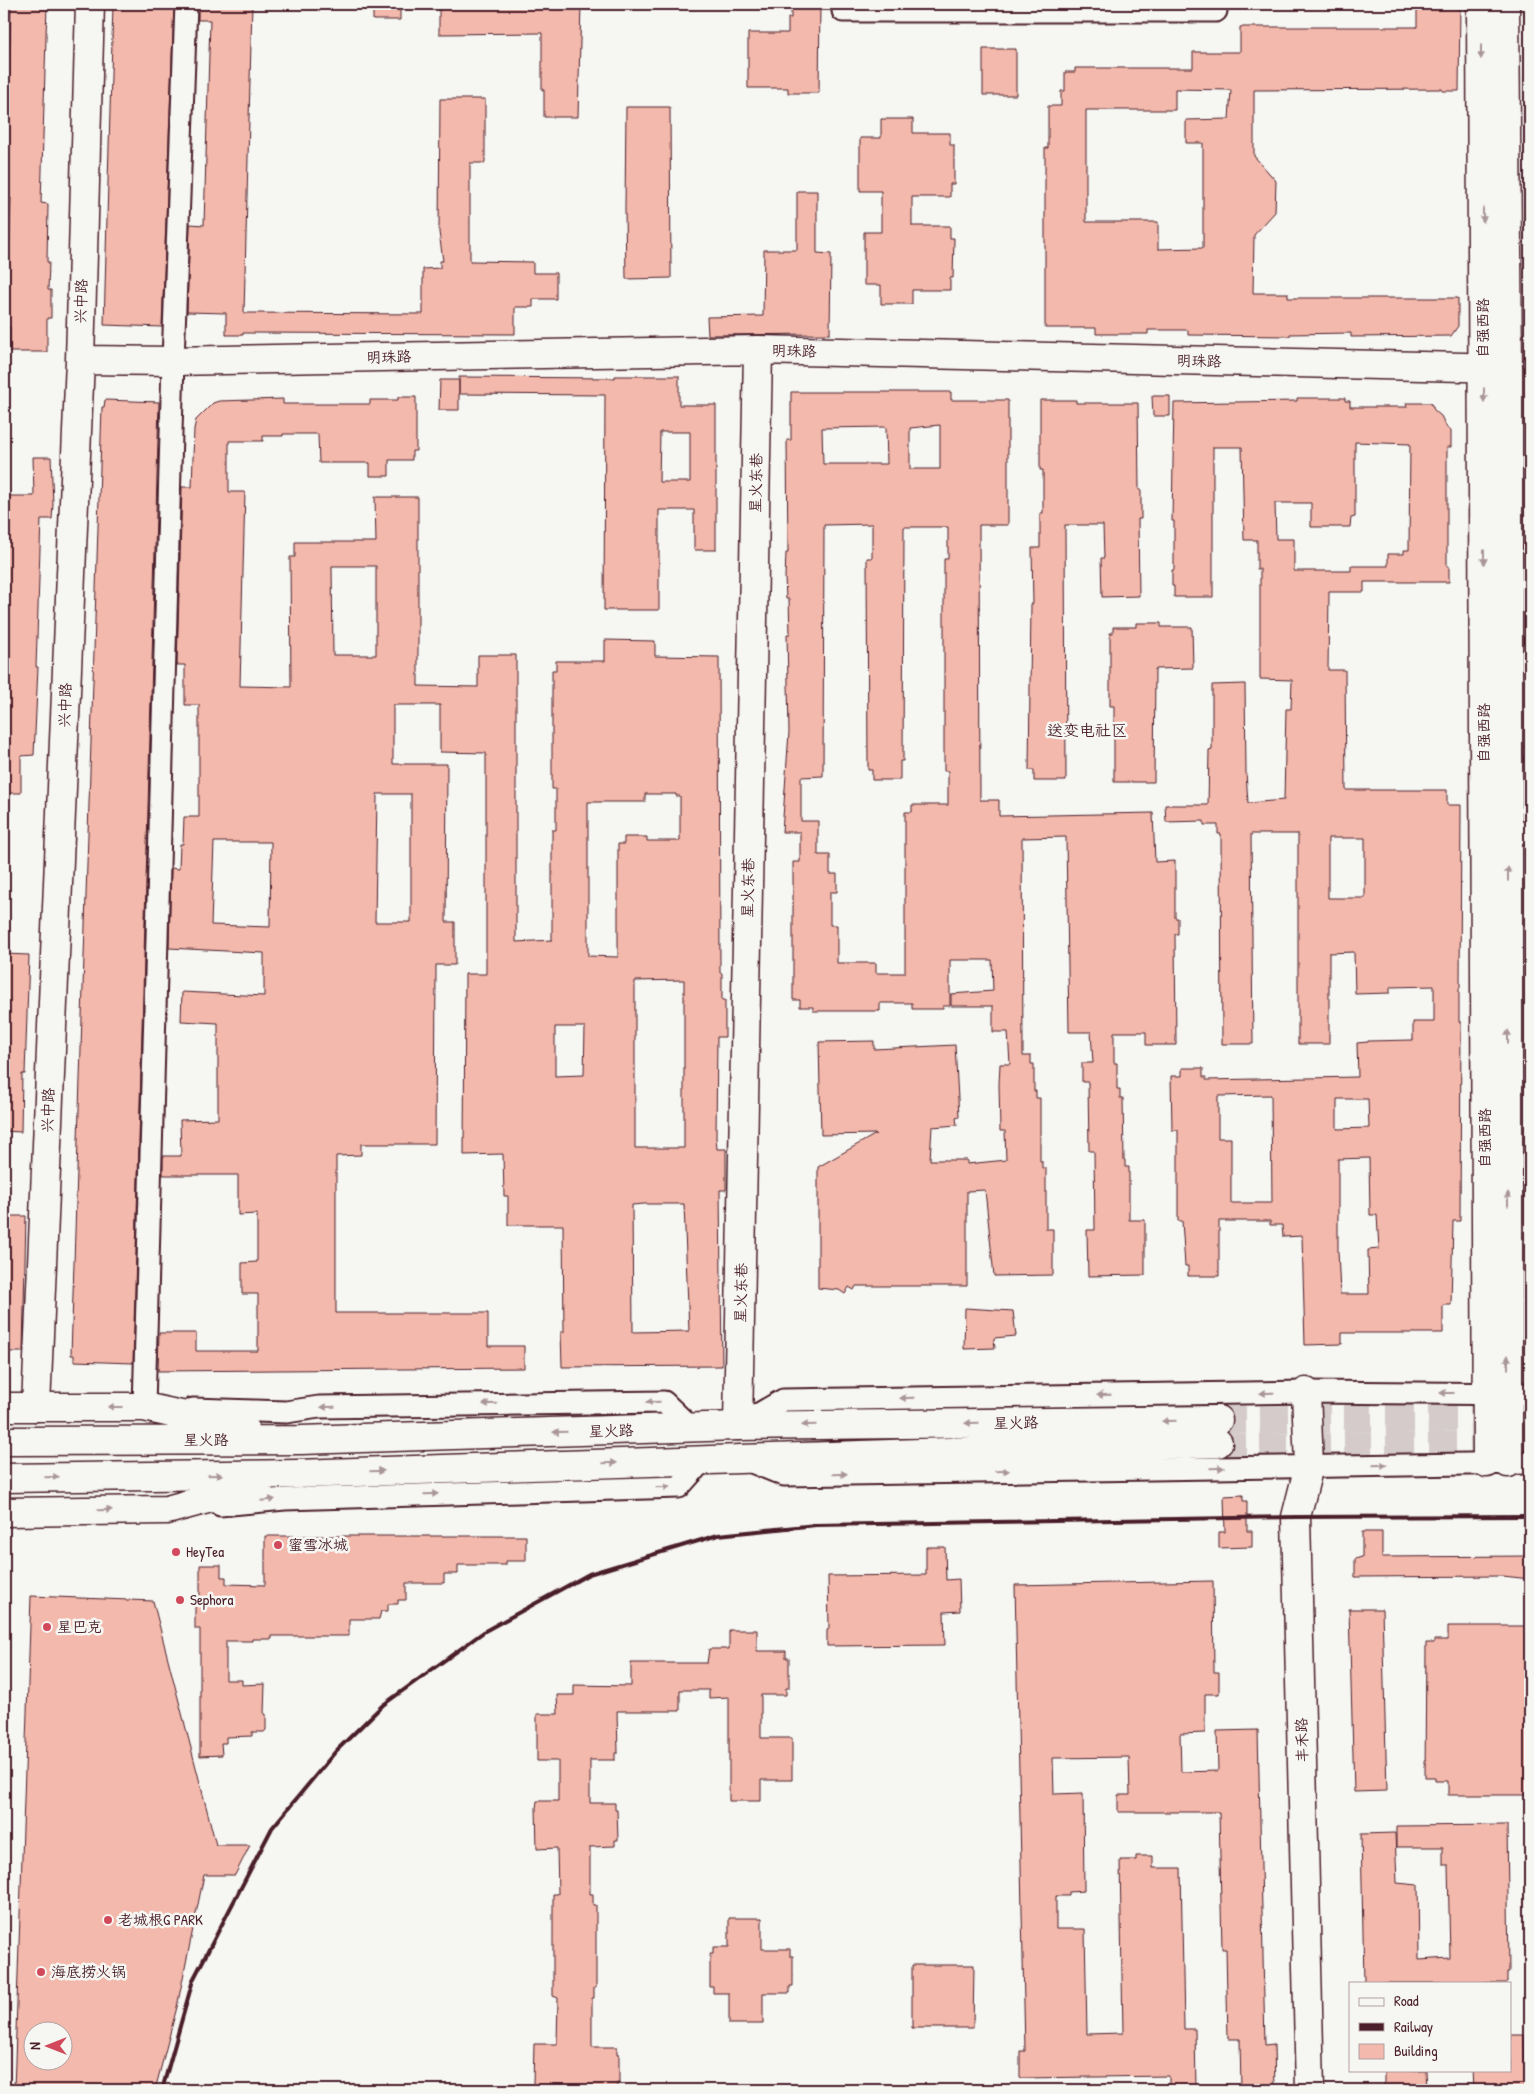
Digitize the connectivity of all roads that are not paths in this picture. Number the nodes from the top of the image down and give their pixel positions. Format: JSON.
{"nodes":[{"id":1,"x":90,"y":4,"type":"edge"},
{"id":2,"x":186,"y":4,"type":"edge"},
{"id":3,"x":843,"y":4,"type":"edge"},
{"id":4,"x":1216,"y":4,"type":"edge"},
{"id":5,"x":1481,"y":4,"type":"edge"},
{"id":6,"x":1505,"y":4,"type":"edge"},
{"id":7,"x":758,"y":350,"type":"junction"},
{"id":8,"x":80,"y":360,"type":"junction"},
{"id":9,"x":173,"y":361,"type":"junction"},
{"id":10,"x":1496,"y":368,"type":"junction"},
{"id":11,"x":1519,"y":833,"type":"edge"},
{"id":12,"x":1306,"y":1392,"type":"junction"},
{"id":13,"x":1508,"y":1394,"type":"edge"},
{"id":14,"x":4,"y":1407,"type":"edge"},
{"id":15,"x":36,"y":1407,"type":"junction"},
{"id":16,"x":144,"y":1407,"type":"junction"},
{"id":17,"x":738,"y":1426,"type":"junction"},
{"id":18,"x":691,"y":1428,"type":"junction"},
{"id":19,"x":301,"y":1440,"type":"junction"},
{"id":20,"x":4,"y":1441,"type":"edge"},
{"id":21,"x":742,"y":1458,"type":"junction"},
{"id":22,"x":704,"y":1459,"type":"junction"},
{"id":23,"x":1509,"y":1463,"type":"edge"},
{"id":24,"x":1309,"y":1466,"type":"junction"},
{"id":25,"x":297,"y":1474,"type":"junction"},
{"id":26,"x":4,"y":1478,"type":"edge"},
{"id":27,"x":167,"y":1510,"type":"junction"},
{"id":28,"x":4,"y":1512,"type":"edge"},
{"id":29,"x":1310,"y":2090,"type":"edge"}],
"edges":[{"from":1,"to":8,"type":"main road","name":"兴中路"},
{"from":2,"to":9,"type":"street"},
{"from":3,"to":4,"type":"street"},
{"from":5,"to":10,"type":"main road","name":"自强西路","one_way":true},
{"from":6,"to":10,"type":"main road","name":"自强西路"},
{"from":7,"to":9,"type":"main road","name":"明珠路"},
{"from":7,"to":10,"type":"main road","name":"明珠路"},
{"from":7,"to":17,"type":"main road","name":"星火东巷"},
{"from":8,"to":9,"type":"main road","name":"明珠路"},
{"from":8,"to":15,"type":"main road","name":"兴中路"},
{"from":9,"to":16,"type":"street"},
{"from":10,"to":11,"type":"main road","name":"自强西路"},
{"from":10,"to":13,"type":"main road","name":"自强西路","one_way":true},
{"from":13,"to":11,"type":"main road","name":"自强西路","one_way":true},
{"from":13,"to":12,"type":"street","one_way":true},
{"from":12,"to":17,"type":"street","one_way":true},
{"from":12,"to":24,"type":"main road","name":"丰禾路"},
{"from":13,"to":23,"type":"main road","name":"自强西路"},
{"from":14,"to":15,"type":"main road"},
{"from":16,"to":15,"type":"main road","one_way":true},
{"from":18,"to":16,"type":"street","one_way":true},
{"from":16,"to":19,"type":"main road"},
{"from":17,"to":18,"type":"main road","name":"星火路"},
{"from":21,"to":17,"type":"main road","name":"星火路","one_way":true},
{"from":18,"to":19,"type":"main road","name":"星火路","one_way":true},
{"from":19,"to":20,"type":"main road","name":"星火路"},
{"from":21,"to":22,"type":"main road","name":"星火路"},
{"from":21,"to":24,"type":"street","one_way":true},
{"from":25,"to":22,"type":"main road","name":"星火路","one_way":true},
{"from":27,"to":22,"type":"street","one_way":true},
{"from":24,"to":23,"type":"street","one_way":true},
{"from":24,"to":29,"type":"main road","name":"丰禾路"},
{"from":26,"to":25,"type":"main road","name":"星火路","one_way":true},
{"from":25,"to":27,"type":"main road"},
{"from":28,"to":27,"type":"main road","one_way":true}]}
